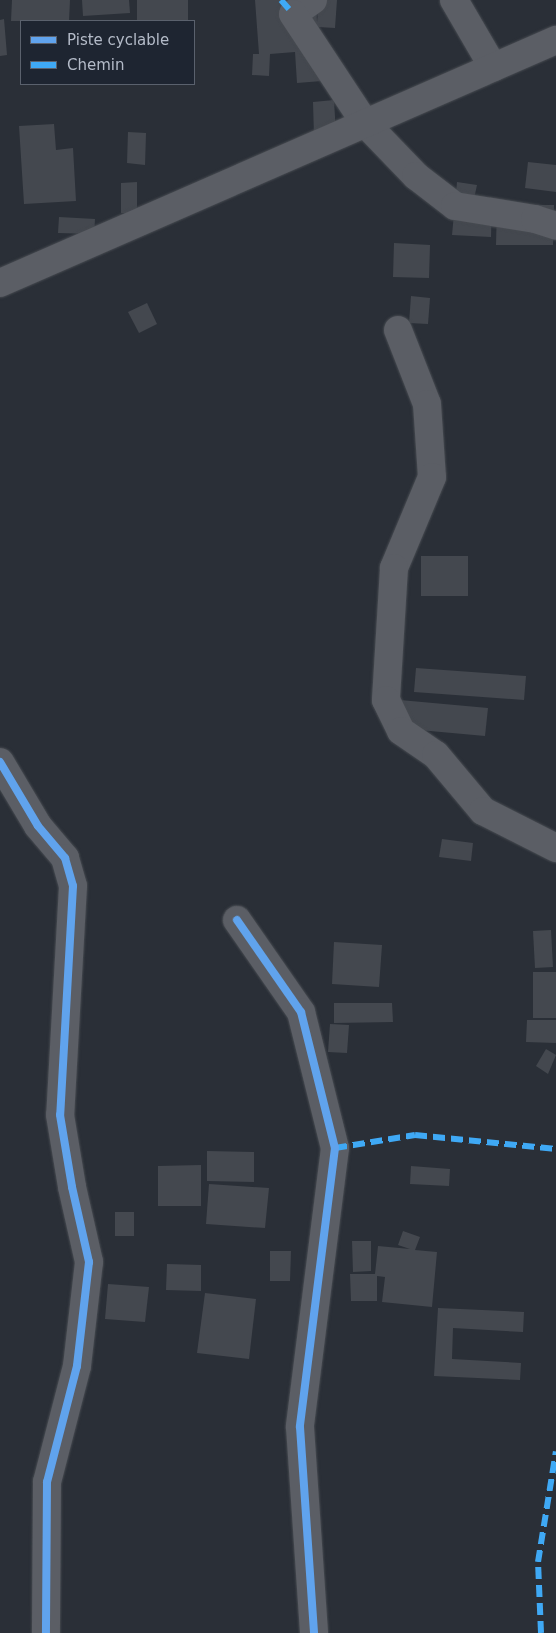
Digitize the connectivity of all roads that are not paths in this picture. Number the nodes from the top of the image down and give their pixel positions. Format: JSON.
{"nodes":[{"id":1,"x":313,"y":0,"type":"edge"},
{"id":2,"x":454,"y":0,"type":"edge"},
{"id":3,"x":556,"y":40,"type":"edge"},
{"id":4,"x":493,"y":67,"type":"junction"},
{"id":5,"x":365,"y":123,"type":"junction"},
{"id":6,"x":556,"y":226,"type":"edge"},
{"id":7,"x":0,"y":283,"type":"edge"},
{"id":8,"x":398,"y":330,"type":"dead end"},
{"id":9,"x":0,"y":762,"type":"edge"},
{"id":10,"x":556,"y":848,"type":"edge"},
{"id":11,"x":237,"y":920,"type":"dead end"},
{"id":12,"x":46,"y":1633,"type":"edge"},
{"id":13,"x":314,"y":1633,"type":"edge"}],
"edges":[{"from":1,"to":5,"type":"street"},
{"from":2,"to":4,"type":"street"},
{"from":3,"to":4,"type":"street"},
{"from":4,"to":5,"type":"street"},
{"from":5,"to":6,"type":"street"},
{"from":5,"to":7,"type":"street"},
{"from":8,"to":10,"type":"street"},
{"from":9,"to":12,"type":"street"},
{"from":11,"to":13,"type":"street"}]}
